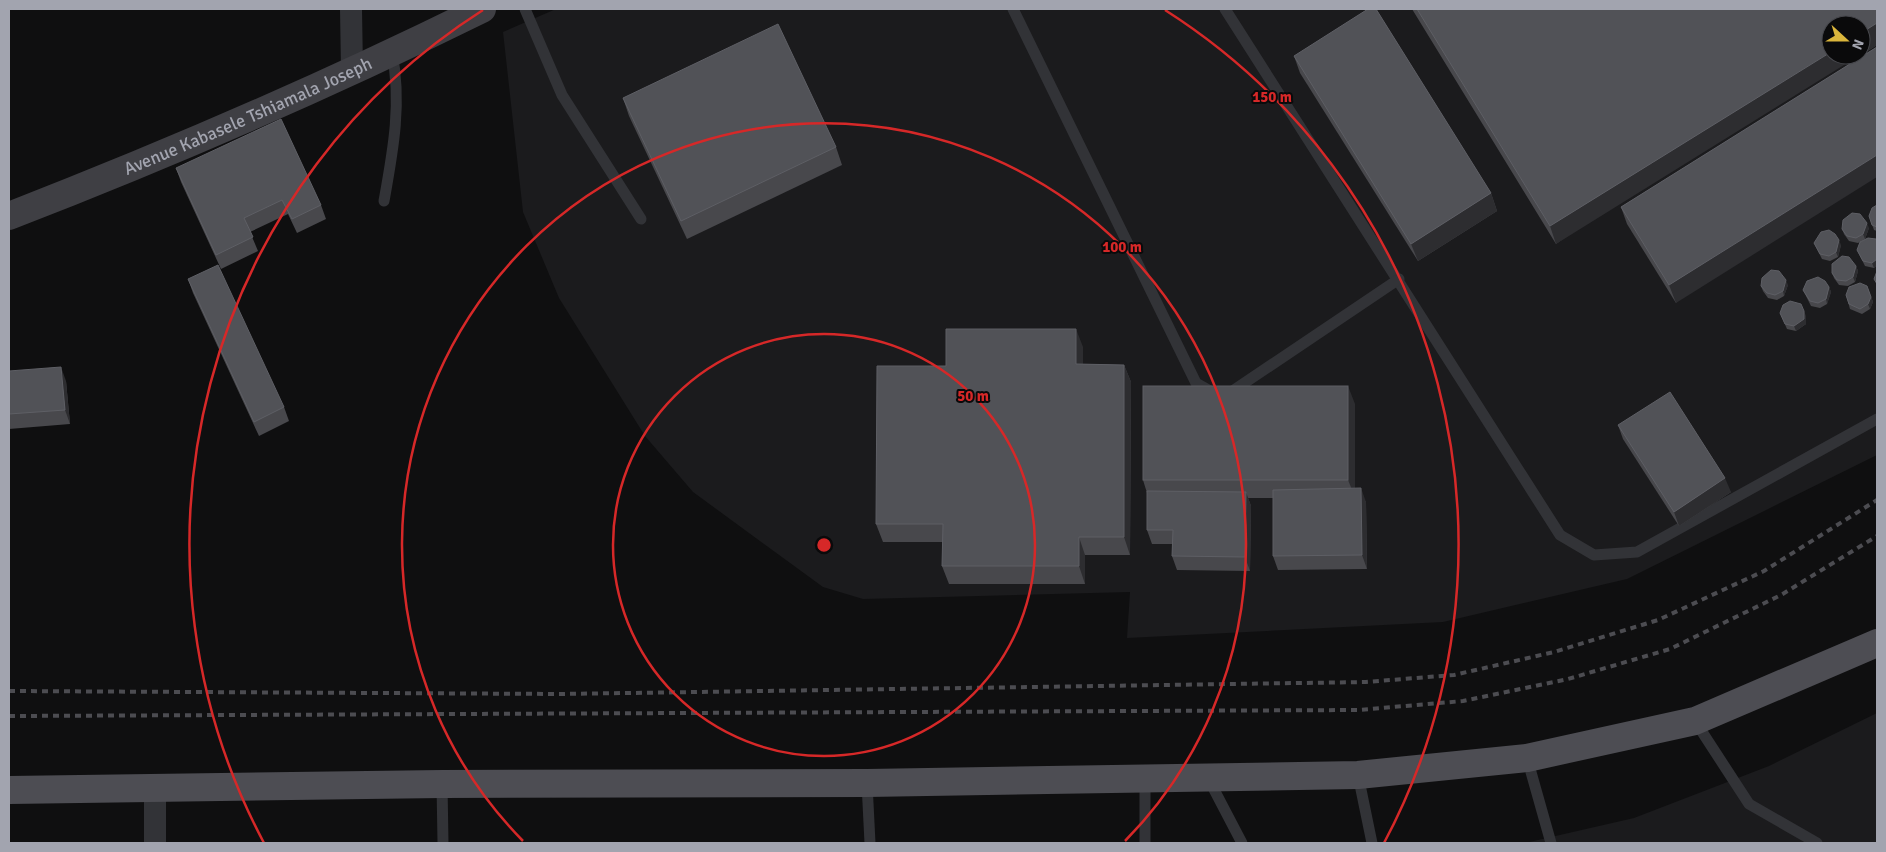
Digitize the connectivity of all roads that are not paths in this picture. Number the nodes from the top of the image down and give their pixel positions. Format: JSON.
{"nodes":[{"id":1,"x":351,"y":9,"type":"edge"},
{"id":2,"x":482,"y":9,"type":"edge"},
{"id":3,"x":525,"y":9,"type":"edge"},
{"id":4,"x":1013,"y":9,"type":"edge"},
{"id":5,"x":1225,"y":9,"type":"edge"},
{"id":6,"x":392,"y":53,"type":"junction"},
{"id":7,"x":352,"y":70,"type":"junction"},
{"id":8,"x":384,"y":201,"type":"dead end"},
{"id":9,"x":9,"y":216,"type":"edge"},
{"id":10,"x":641,"y":219,"type":"dead end"},
{"id":11,"x":1399,"y":279,"type":"junction"},
{"id":12,"x":1877,"y":419,"type":"edge"},
{"id":13,"x":1877,"y":643,"type":"edge"},
{"id":14,"x":1695,"y":721,"type":"junction"},
{"id":15,"x":1527,"y":758,"type":"junction"},
{"id":16,"x":1358,"y":774,"type":"junction"},
{"id":17,"x":1208,"y":777,"type":"junction"},
{"id":18,"x":1145,"y":778,"type":"junction"},
{"id":19,"x":867,"y":783,"type":"junction"},
{"id":20,"x":442,"y":784,"type":"junction"},
{"id":21,"x":155,"y":789,"type":"junction"},
{"id":22,"x":9,"y":790,"type":"edge"},
{"id":23,"x":156,"y":843,"type":"edge"},
{"id":24,"x":444,"y":843,"type":"edge"},
{"id":25,"x":870,"y":843,"type":"edge"},
{"id":26,"x":1145,"y":843,"type":"edge"},
{"id":27,"x":1242,"y":843,"type":"edge"},
{"id":28,"x":1372,"y":843,"type":"edge"},
{"id":29,"x":1551,"y":843,"type":"edge"},
{"id":30,"x":1816,"y":843,"type":"edge"}],
"edges":[{"from":1,"to":7,"type":"street"},
{"from":2,"to":6,"type":"main road","name":"Avenue Kabasele Tshiamala Joseph"},
{"from":3,"to":10,"type":"lane"},
{"from":4,"to":11,"type":"lane"},
{"from":5,"to":11,"type":"lane"},
{"from":6,"to":7,"type":"main road","name":"Avenue Kabasele Tshiamala Joseph"},
{"from":6,"to":8,"type":"lane"},
{"from":7,"to":9,"type":"main road","name":"Avenue Kabasele Tshiamala Joseph"},
{"from":11,"to":12,"type":"lane"},
{"from":13,"to":14,"type":"main road"},
{"from":14,"to":15,"type":"main road"},
{"from":14,"to":30,"type":"lane"},
{"from":15,"to":16,"type":"main road"},
{"from":15,"to":29,"type":"lane"},
{"from":16,"to":17,"type":"main road"},
{"from":16,"to":28,"type":"lane"},
{"from":17,"to":18,"type":"main road"},
{"from":17,"to":27,"type":"lane"},
{"from":18,"to":19,"type":"main road"},
{"from":18,"to":26,"type":"lane"},
{"from":19,"to":20,"type":"main road"},
{"from":19,"to":25,"type":"lane"},
{"from":20,"to":21,"type":"main road"},
{"from":20,"to":24,"type":"lane"},
{"from":21,"to":22,"type":"main road"},
{"from":21,"to":23,"type":"street"}]}
